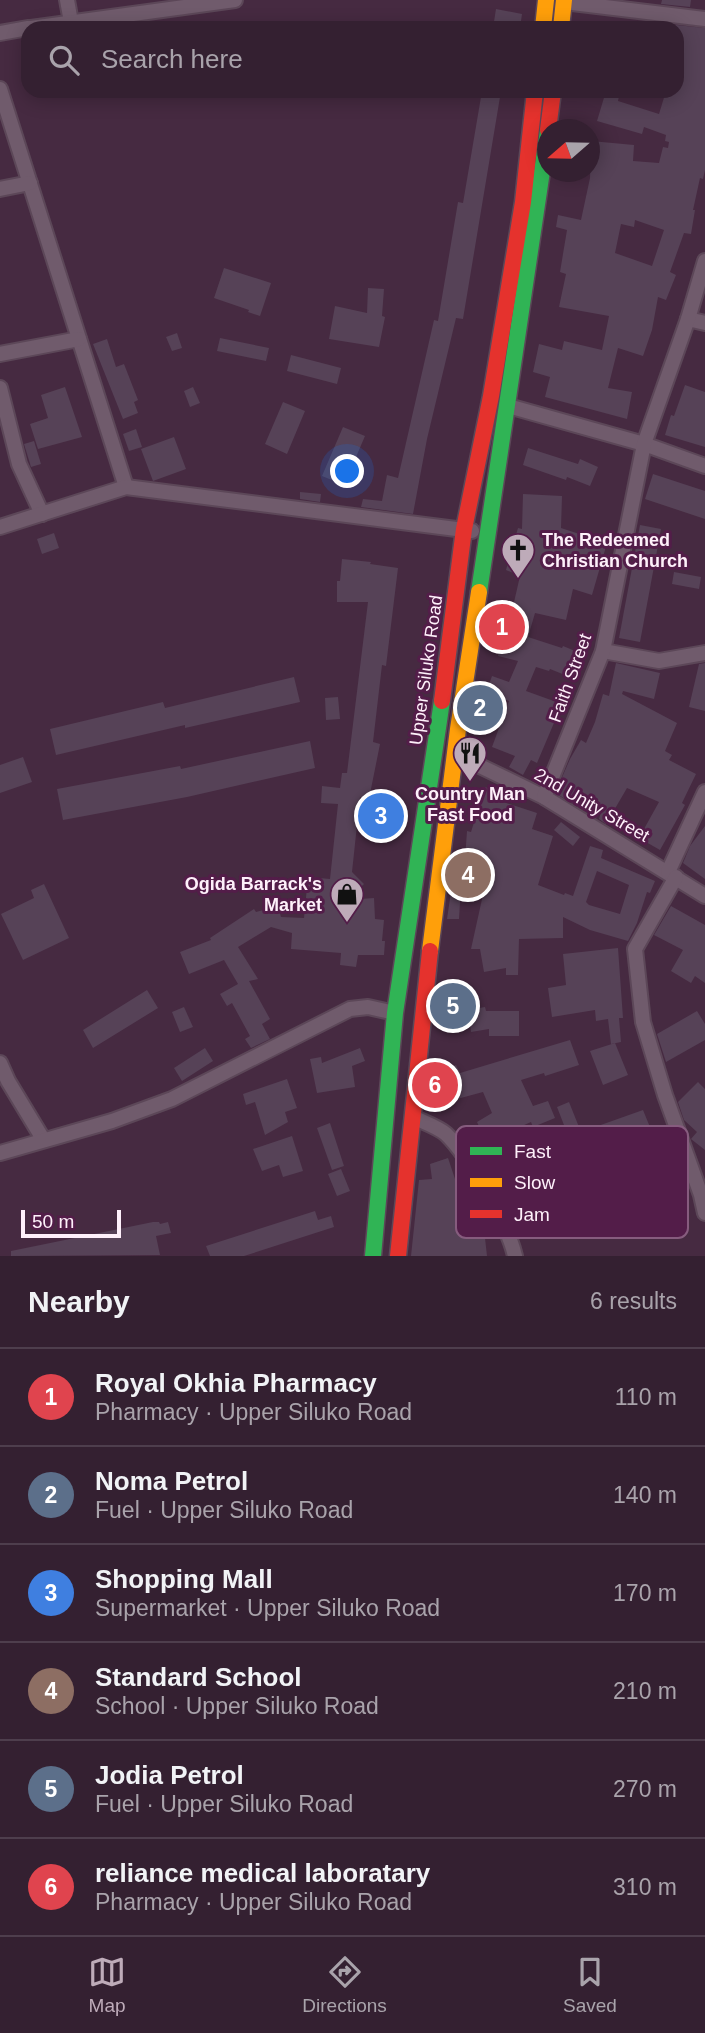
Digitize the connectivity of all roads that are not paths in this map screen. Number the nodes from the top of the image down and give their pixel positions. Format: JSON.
{"nodes":[{"id":1,"x":67,"y":0,"type":"edge"},
{"id":2,"x":235,"y":0,"type":"edge"},
{"id":3,"x":546,"y":0,"type":"edge"},
{"id":4,"x":564,"y":1,"type":"edge"},
{"id":5,"x":205,"y":2,"type":"edge"},
{"id":6,"x":705,"y":19,"type":"edge"},
{"id":7,"x":71,"y":21,"type":"edge"},
{"id":8,"x":78,"y":21,"type":"edge"},
{"id":9,"x":544,"y":21,"type":"edge"},
{"id":10,"x":562,"y":21,"type":"edge"},
{"id":11,"x":21,"y":29,"type":"edge"},
{"id":12,"x":0,"y":33,"type":"edge"},
{"id":13,"x":0,"y":89,"type":"edge"},
{"id":14,"x":535,"y":98,"type":"edge"},
{"id":15,"x":552,"y":98,"type":"edge"},
{"id":16,"x":549,"y":119,"type":"edge"},
{"id":17,"x":540,"y":182,"type":"edge"},
{"id":18,"x":30,"y":183,"type":"junction"},
{"id":19,"x":0,"y":189,"type":"edge"},
{"id":20,"x":705,"y":261,"type":"edge"},
{"id":21,"x":688,"y":319,"type":"junction"},
{"id":22,"x":705,"y":323,"type":"edge"},
{"id":23,"x":79,"y":338,"type":"junction"},
{"id":24,"x":0,"y":354,"type":"edge"},
{"id":25,"x":0,"y":388,"type":"edge"},
{"id":26,"x":508,"y":406,"type":"junction"},
{"id":27,"x":645,"y":444,"type":"junction"},
{"id":28,"x":705,"y":466,"type":"edge"},
{"id":29,"x":126,"y":487,"type":"junction"},
{"id":30,"x":42,"y":514,"type":"junction"},
{"id":31,"x":0,"y":527,"type":"edge"},
{"id":32,"x":464,"y":528,"type":"junction"},
{"id":33,"x":486,"y":536,"type":"junction"},
{"id":34,"x":603,"y":651,"type":"junction"},
{"id":35,"x":705,"y":653,"type":"edge"},
{"id":36,"x":455,"y":754,"type":"junction"},
{"id":37,"x":705,"y":792,"type":"edge"},
{"id":38,"x":544,"y":797,"type":"junction"},
{"id":39,"x":672,"y":874,"type":"junction"},
{"id":40,"x":705,"y":896,"type":"edge"},
{"id":41,"x":396,"y":1013,"type":"junction"},
{"id":42,"x":0,"y":1063,"type":"edge"},
{"id":43,"x":413,"y":1117,"type":"junction"},
{"id":44,"x":677,"y":1126,"type":"edge"},
{"id":45,"x":43,"y":1139,"type":"junction"},
{"id":46,"x":456,"y":1147,"type":"edge"},
{"id":47,"x":0,"y":1153,"type":"edge"},
{"id":48,"x":688,"y":1157,"type":"edge"},
{"id":49,"x":705,"y":1213,"type":"edge"},
{"id":50,"x":509,"y":1238,"type":"edge"},
{"id":51,"x":373,"y":1256,"type":"edge"},
{"id":52,"x":398,"y":1256,"type":"edge"},
{"id":53,"x":515,"y":1256,"type":"edge"}],
"edges":[{"from":1,"to":7,"type":"street"},
{"from":2,"to":5,"type":"street"},
{"from":3,"to":9,"type":"main road"},
{"from":4,"to":6,"type":"street"},
{"from":4,"to":10,"type":"main road"},
{"from":5,"to":8,"type":"street"},
{"from":11,"to":12,"type":"street"},
{"from":13,"to":18,"type":"street"},
{"from":14,"to":32,"type":"main road","name":"Upper Siluko Road"},
{"from":15,"to":16,"type":"main road"},
{"from":17,"to":26,"type":"main road"},
{"from":18,"to":19,"type":"street"},
{"from":18,"to":23,"type":"street"},
{"from":20,"to":21,"type":"street","name":"Faith Street"},
{"from":21,"to":22,"type":"street"},
{"from":21,"to":27,"type":"street","name":"Faith Street"},
{"from":23,"to":24,"type":"street"},
{"from":23,"to":29,"type":"street"},
{"from":25,"to":30,"type":"street"},
{"from":26,"to":27,"type":"street"},
{"from":26,"to":33,"type":"main road"},
{"from":27,"to":28,"type":"street"},
{"from":27,"to":34,"type":"street","name":"Faith Street"},
{"from":29,"to":30,"type":"street"},
{"from":29,"to":32,"type":"street"},
{"from":30,"to":31,"type":"street"},
{"from":32,"to":33,"type":"street"},
{"from":32,"to":41,"type":"main road","name":"Upper Siluko Road"},
{"from":33,"to":36,"type":"main road"},
{"from":34,"to":35,"type":"street"},
{"from":34,"to":38,"type":"street","name":"Faith Street"},
{"from":36,"to":38,"type":"street","name":"2nd Unity Street"},
{"from":36,"to":43,"type":"main road"},
{"from":37,"to":39,"type":"street"},
{"from":38,"to":39,"type":"street","name":"2nd Unity Street"},
{"from":39,"to":40,"type":"street","name":"2nd Unity Street"},
{"from":39,"to":44,"type":"street"},
{"from":41,"to":45,"type":"street"},
{"from":41,"to":51,"type":"main road","name":"Upper Siluko Road"},
{"from":42,"to":45,"type":"street"},
{"from":43,"to":46,"type":"street"},
{"from":43,"to":52,"type":"main road"},
{"from":45,"to":47,"type":"street"},
{"from":48,"to":49,"type":"street"},
{"from":50,"to":53,"type":"street"}]}
